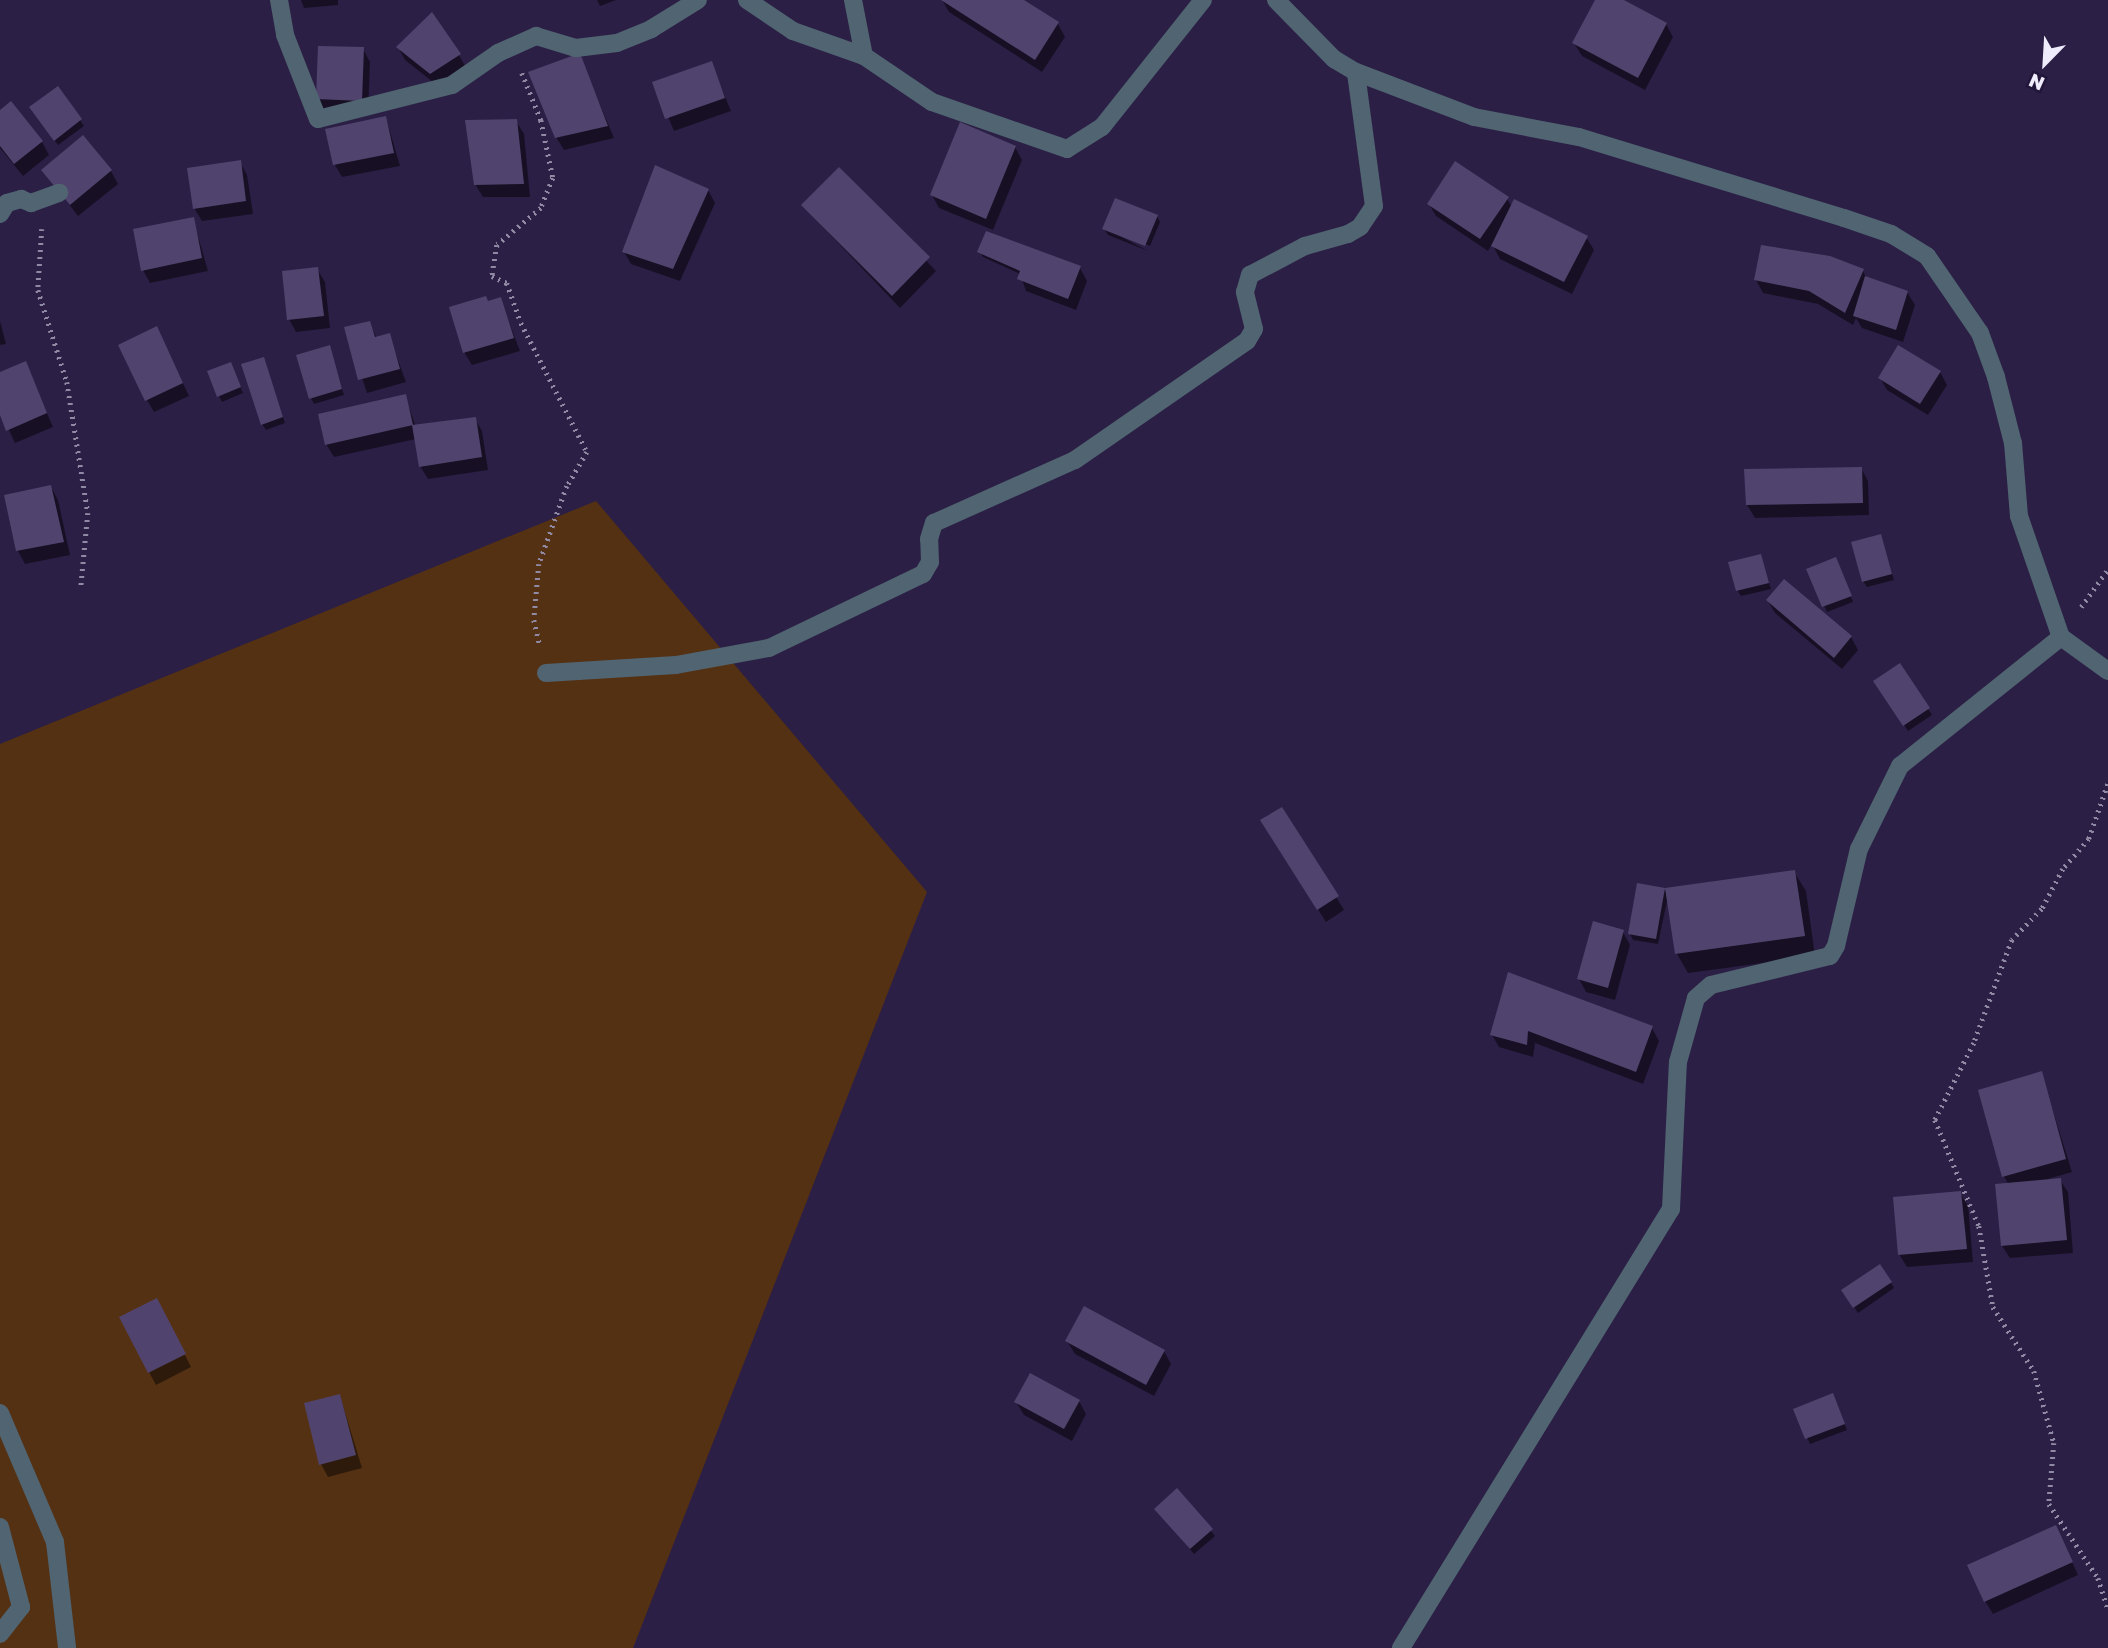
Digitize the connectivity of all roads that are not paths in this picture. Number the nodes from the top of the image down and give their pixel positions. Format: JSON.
{"nodes":[{"id":1,"x":279,"y":0,"type":"edge"},
{"id":2,"x":698,"y":0,"type":"edge"},
{"id":3,"x":747,"y":0,"type":"edge"},
{"id":4,"x":853,"y":0,"type":"edge"},
{"id":5,"x":1203,"y":0,"type":"edge"},
{"id":6,"x":1276,"y":0,"type":"edge"},
{"id":7,"x":864,"y":56,"type":"junction"},
{"id":8,"x":1356,"y":72,"type":"junction"},
{"id":9,"x":54,"y":195,"type":"road end"},
{"id":10,"x":0,"y":214,"type":"edge"},
{"id":11,"x":2061,"y":637,"type":"junction"},
{"id":12,"x":2108,"y":671,"type":"edge"},
{"id":13,"x":546,"y":673,"type":"road end"},
{"id":14,"x":0,"y":1413,"type":"edge"},
{"id":15,"x":0,"y":1527,"type":"edge"},
{"id":16,"x":0,"y":1634,"type":"edge"},
{"id":17,"x":67,"y":1648,"type":"edge"},
{"id":18,"x":1401,"y":1648,"type":"edge"}],
"edges":[{"from":1,"to":2,"type":"street"},
{"from":3,"to":7,"type":"street"},
{"from":4,"to":7,"type":"street"},
{"from":5,"to":7,"type":"street"},
{"from":6,"to":8,"type":"street"},
{"from":8,"to":11,"type":"street"},
{"from":8,"to":13,"type":"street"},
{"from":9,"to":10,"type":"street"},
{"from":11,"to":12,"type":"street"},
{"from":11,"to":18,"type":"street"},
{"from":14,"to":17,"type":"street"},
{"from":15,"to":16,"type":"street"}]}
